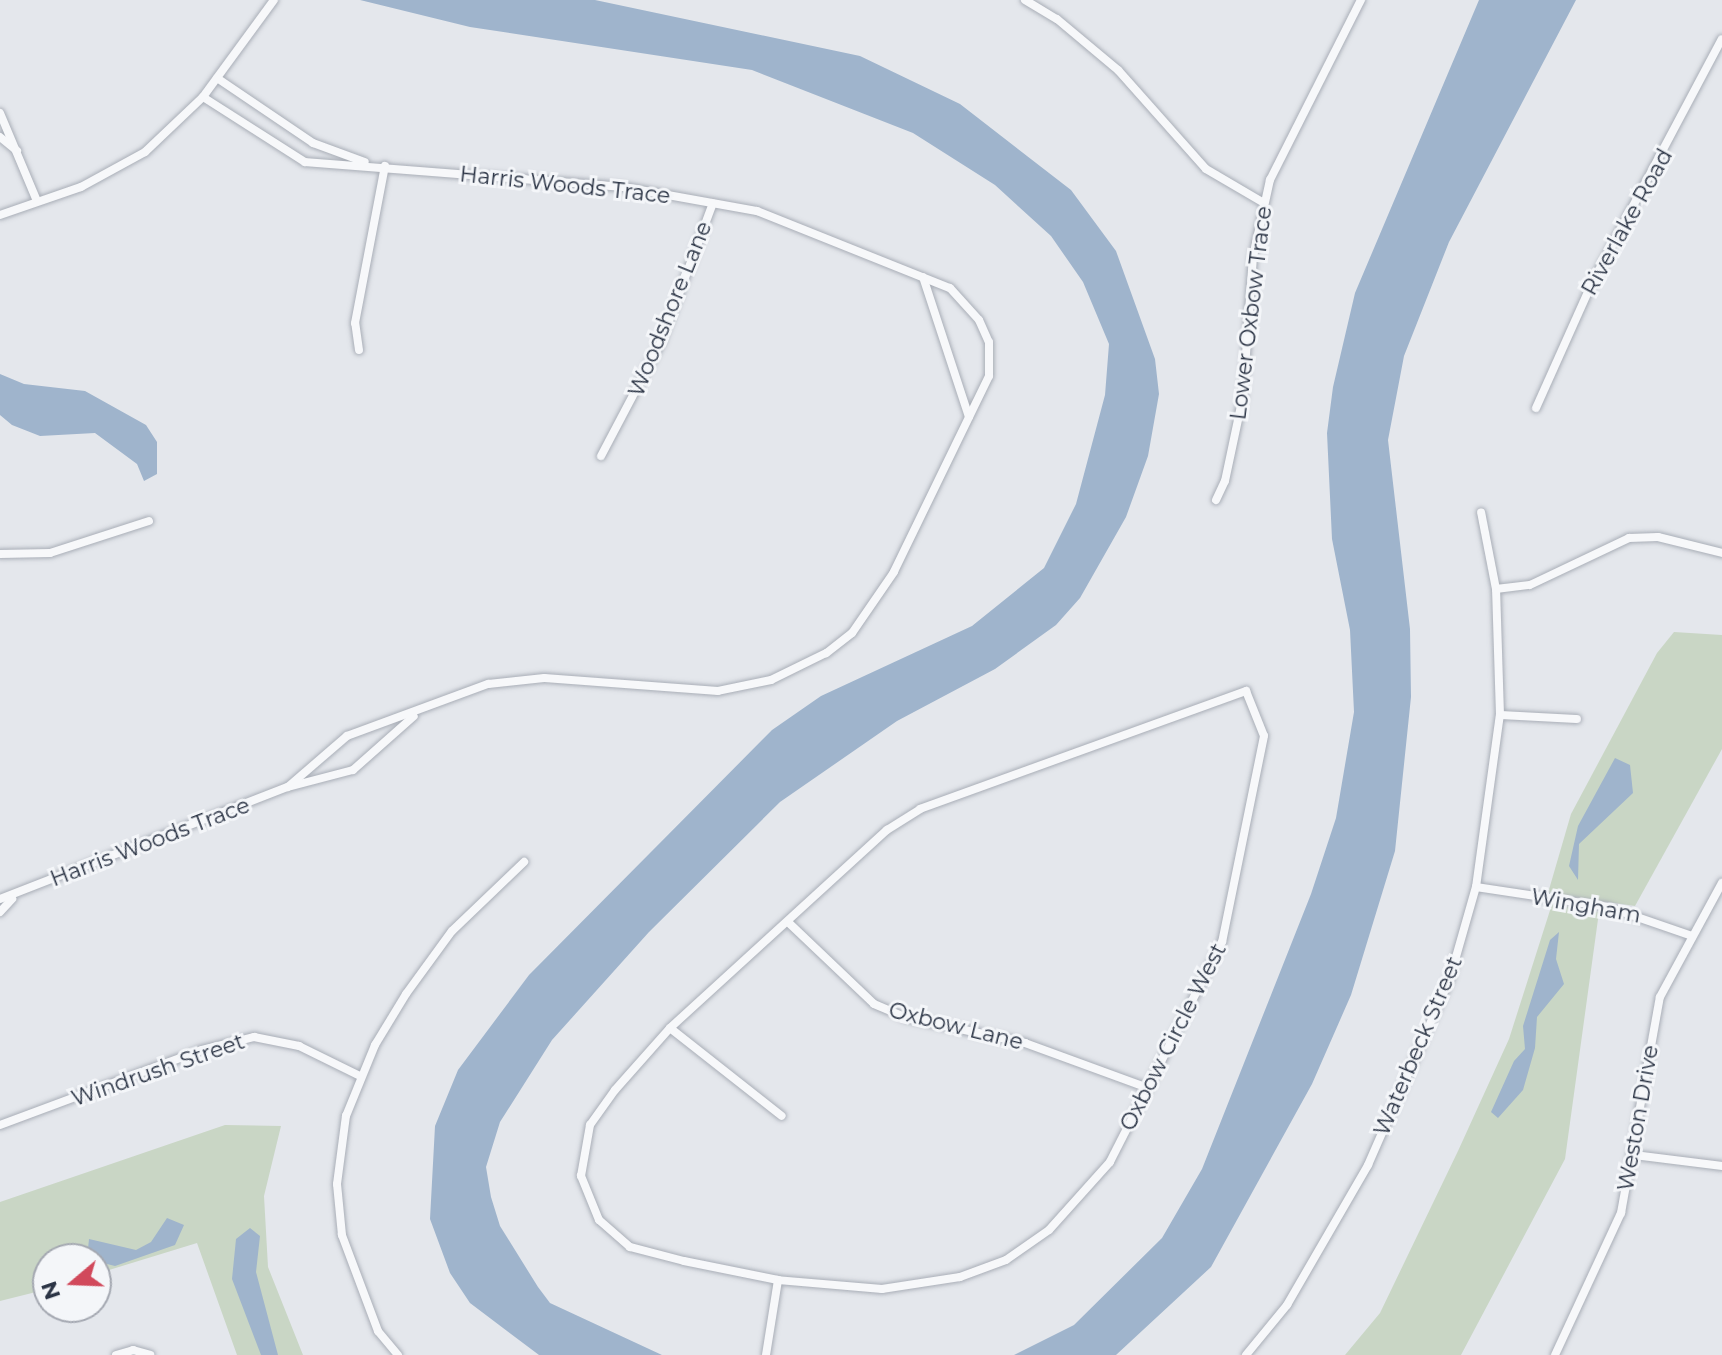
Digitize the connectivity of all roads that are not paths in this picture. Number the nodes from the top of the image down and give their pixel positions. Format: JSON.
{"nodes":[{"id":1,"x":274,"y":0,"type":"edge"},
{"id":2,"x":1025,"y":0,"type":"edge"},
{"id":3,"x":1361,"y":0,"type":"edge"},
{"id":4,"x":1722,"y":39,"type":"edge"},
{"id":5,"x":217,"y":78,"type":"junction"},
{"id":6,"x":203,"y":97,"type":"junction"},
{"id":7,"x":0,"y":113,"type":"edge"},
{"id":8,"x":0,"y":137,"type":"edge"},
{"id":9,"x":17,"y":151,"type":"junction"},
{"id":10,"x":385,"y":166,"type":"junction"},
{"id":11,"x":37,"y":201,"type":"junction"},
{"id":12,"x":713,"y":203,"type":"junction"},
{"id":13,"x":1264,"y":203,"type":"junction"},
{"id":14,"x":0,"y":215,"type":"edge"},
{"id":15,"x":923,"y":277,"type":"junction"},
{"id":16,"x":359,"y":350,"type":"dead end"},
{"id":17,"x":1536,"y":408,"type":"dead end"},
{"id":18,"x":969,"y":418,"type":"junction"},
{"id":19,"x":601,"y":456,"type":"dead end"},
{"id":20,"x":1216,"y":500,"type":"dead end"},
{"id":21,"x":1481,"y":512,"type":"dead end"},
{"id":22,"x":149,"y":521,"type":"dead end"},
{"id":23,"x":1722,"y":553,"type":"edge"},
{"id":24,"x":0,"y":554,"type":"edge"},
{"id":25,"x":1496,"y":589,"type":"junction"},
{"id":26,"x":416,"y":714,"type":"junction"},
{"id":27,"x":1500,"y":715,"type":"junction"},
{"id":28,"x":1577,"y":719,"type":"dead end"},
{"id":29,"x":288,"y":787,"type":"junction"},
{"id":30,"x":524,"y":862,"type":"dead end"},
{"id":31,"x":1722,"y":883,"type":"edge"},
{"id":32,"x":1476,"y":887,"type":"junction"},
{"id":33,"x":12,"y":898,"type":"junction"},
{"id":34,"x":0,"y":899,"type":"edge"},
{"id":35,"x":0,"y":912,"type":"edge"},
{"id":36,"x":789,"y":923,"type":"junction"},
{"id":37,"x":1692,"y":936,"type":"junction"},
{"id":38,"x":670,"y":1028,"type":"junction"},
{"id":39,"x":360,"y":1076,"type":"junction"},
{"id":40,"x":1148,"y":1088,"type":"junction"},
{"id":41,"x":782,"y":1116,"type":"dead end"},
{"id":42,"x":0,"y":1125,"type":"edge"},
{"id":43,"x":1634,"y":1155,"type":"junction"},
{"id":44,"x":1722,"y":1166,"type":"edge"},
{"id":45,"x":778,"y":1280,"type":"junction"},
{"id":46,"x":116,"y":1355,"type":"edge"},
{"id":47,"x":150,"y":1355,"type":"edge"},
{"id":48,"x":398,"y":1355,"type":"edge"},
{"id":49,"x":766,"y":1355,"type":"edge"},
{"id":50,"x":1246,"y":1355,"type":"edge"},
{"id":51,"x":1555,"y":1355,"type":"edge"}],
"edges":[{"from":1,"to":5,"type":"street"},
{"from":2,"to":13,"type":"street"},
{"from":3,"to":13,"type":"street","name":"Lower Oxbow Trace"},
{"from":4,"to":17,"type":"street","name":"Riverlake Road"},
{"from":5,"to":6,"type":"street"},
{"from":5,"to":10,"type":"street","name":"Harris Woods Trace"},
{"from":6,"to":10,"type":"street","name":"Harris Woods Trace"},
{"from":6,"to":11,"type":"street"},
{"from":7,"to":9,"type":"street"},
{"from":8,"to":9,"type":"street"},
{"from":9,"to":11,"type":"street"},
{"from":10,"to":12,"type":"street","name":"Harris Woods Trace"},
{"from":10,"to":16,"type":"street"},
{"from":11,"to":14,"type":"street"},
{"from":12,"to":15,"type":"street","name":"Harris Woods Trace"},
{"from":12,"to":19,"type":"street","name":"Woodshore Lane"},
{"from":13,"to":20,"type":"street","name":"Lower Oxbow Trace"},
{"from":15,"to":18,"type":"street"},
{"from":15,"to":18,"type":"street","name":"Harris Woods Trace"},
{"from":18,"to":26,"type":"street","name":"Harris Woods Trace"},
{"from":21,"to":25,"type":"street","name":"Waterbeck Street"},
{"from":22,"to":24,"type":"street"},
{"from":23,"to":25,"type":"street"},
{"from":25,"to":27,"type":"street","name":"Waterbeck Street"},
{"from":26,"to":29,"type":"street","name":"Harris Woods Trace"},
{"from":26,"to":29,"type":"street","name":"Harris Woods Trace"},
{"from":27,"to":28,"type":"street"},
{"from":27,"to":32,"type":"street","name":"Waterbeck Street"},
{"from":29,"to":33,"type":"street","name":"Harris Woods Trace"},
{"from":30,"to":39,"type":"street"},
{"from":31,"to":37,"type":"street","name":"Weston Drive"},
{"from":32,"to":37,"type":"street","name":"Wingham"},
{"from":32,"to":50,"type":"street","name":"Waterbeck Street"},
{"from":33,"to":34,"type":"street","name":"Harris Woods Trace"},
{"from":33,"to":35,"type":"street","name":"Harris Woods Trace"},
{"from":36,"to":38,"type":"street","name":"Oxbow Circle West"},
{"from":36,"to":40,"type":"street","name":"Oxbow Lane"},
{"from":36,"to":40,"type":"street","name":"Oxbow Circle West"},
{"from":37,"to":43,"type":"street","name":"Weston Drive"},
{"from":38,"to":41,"type":"street"},
{"from":38,"to":45,"type":"street","name":"Oxbow Circle West"},
{"from":39,"to":42,"type":"street","name":"Windrush Street"},
{"from":39,"to":48,"type":"street"},
{"from":40,"to":45,"type":"street","name":"Oxbow Circle West"},
{"from":43,"to":44,"type":"street"},
{"from":43,"to":51,"type":"street","name":"Weston Drive"},
{"from":45,"to":49,"type":"street"},
{"from":46,"to":47,"type":"street"}]}
